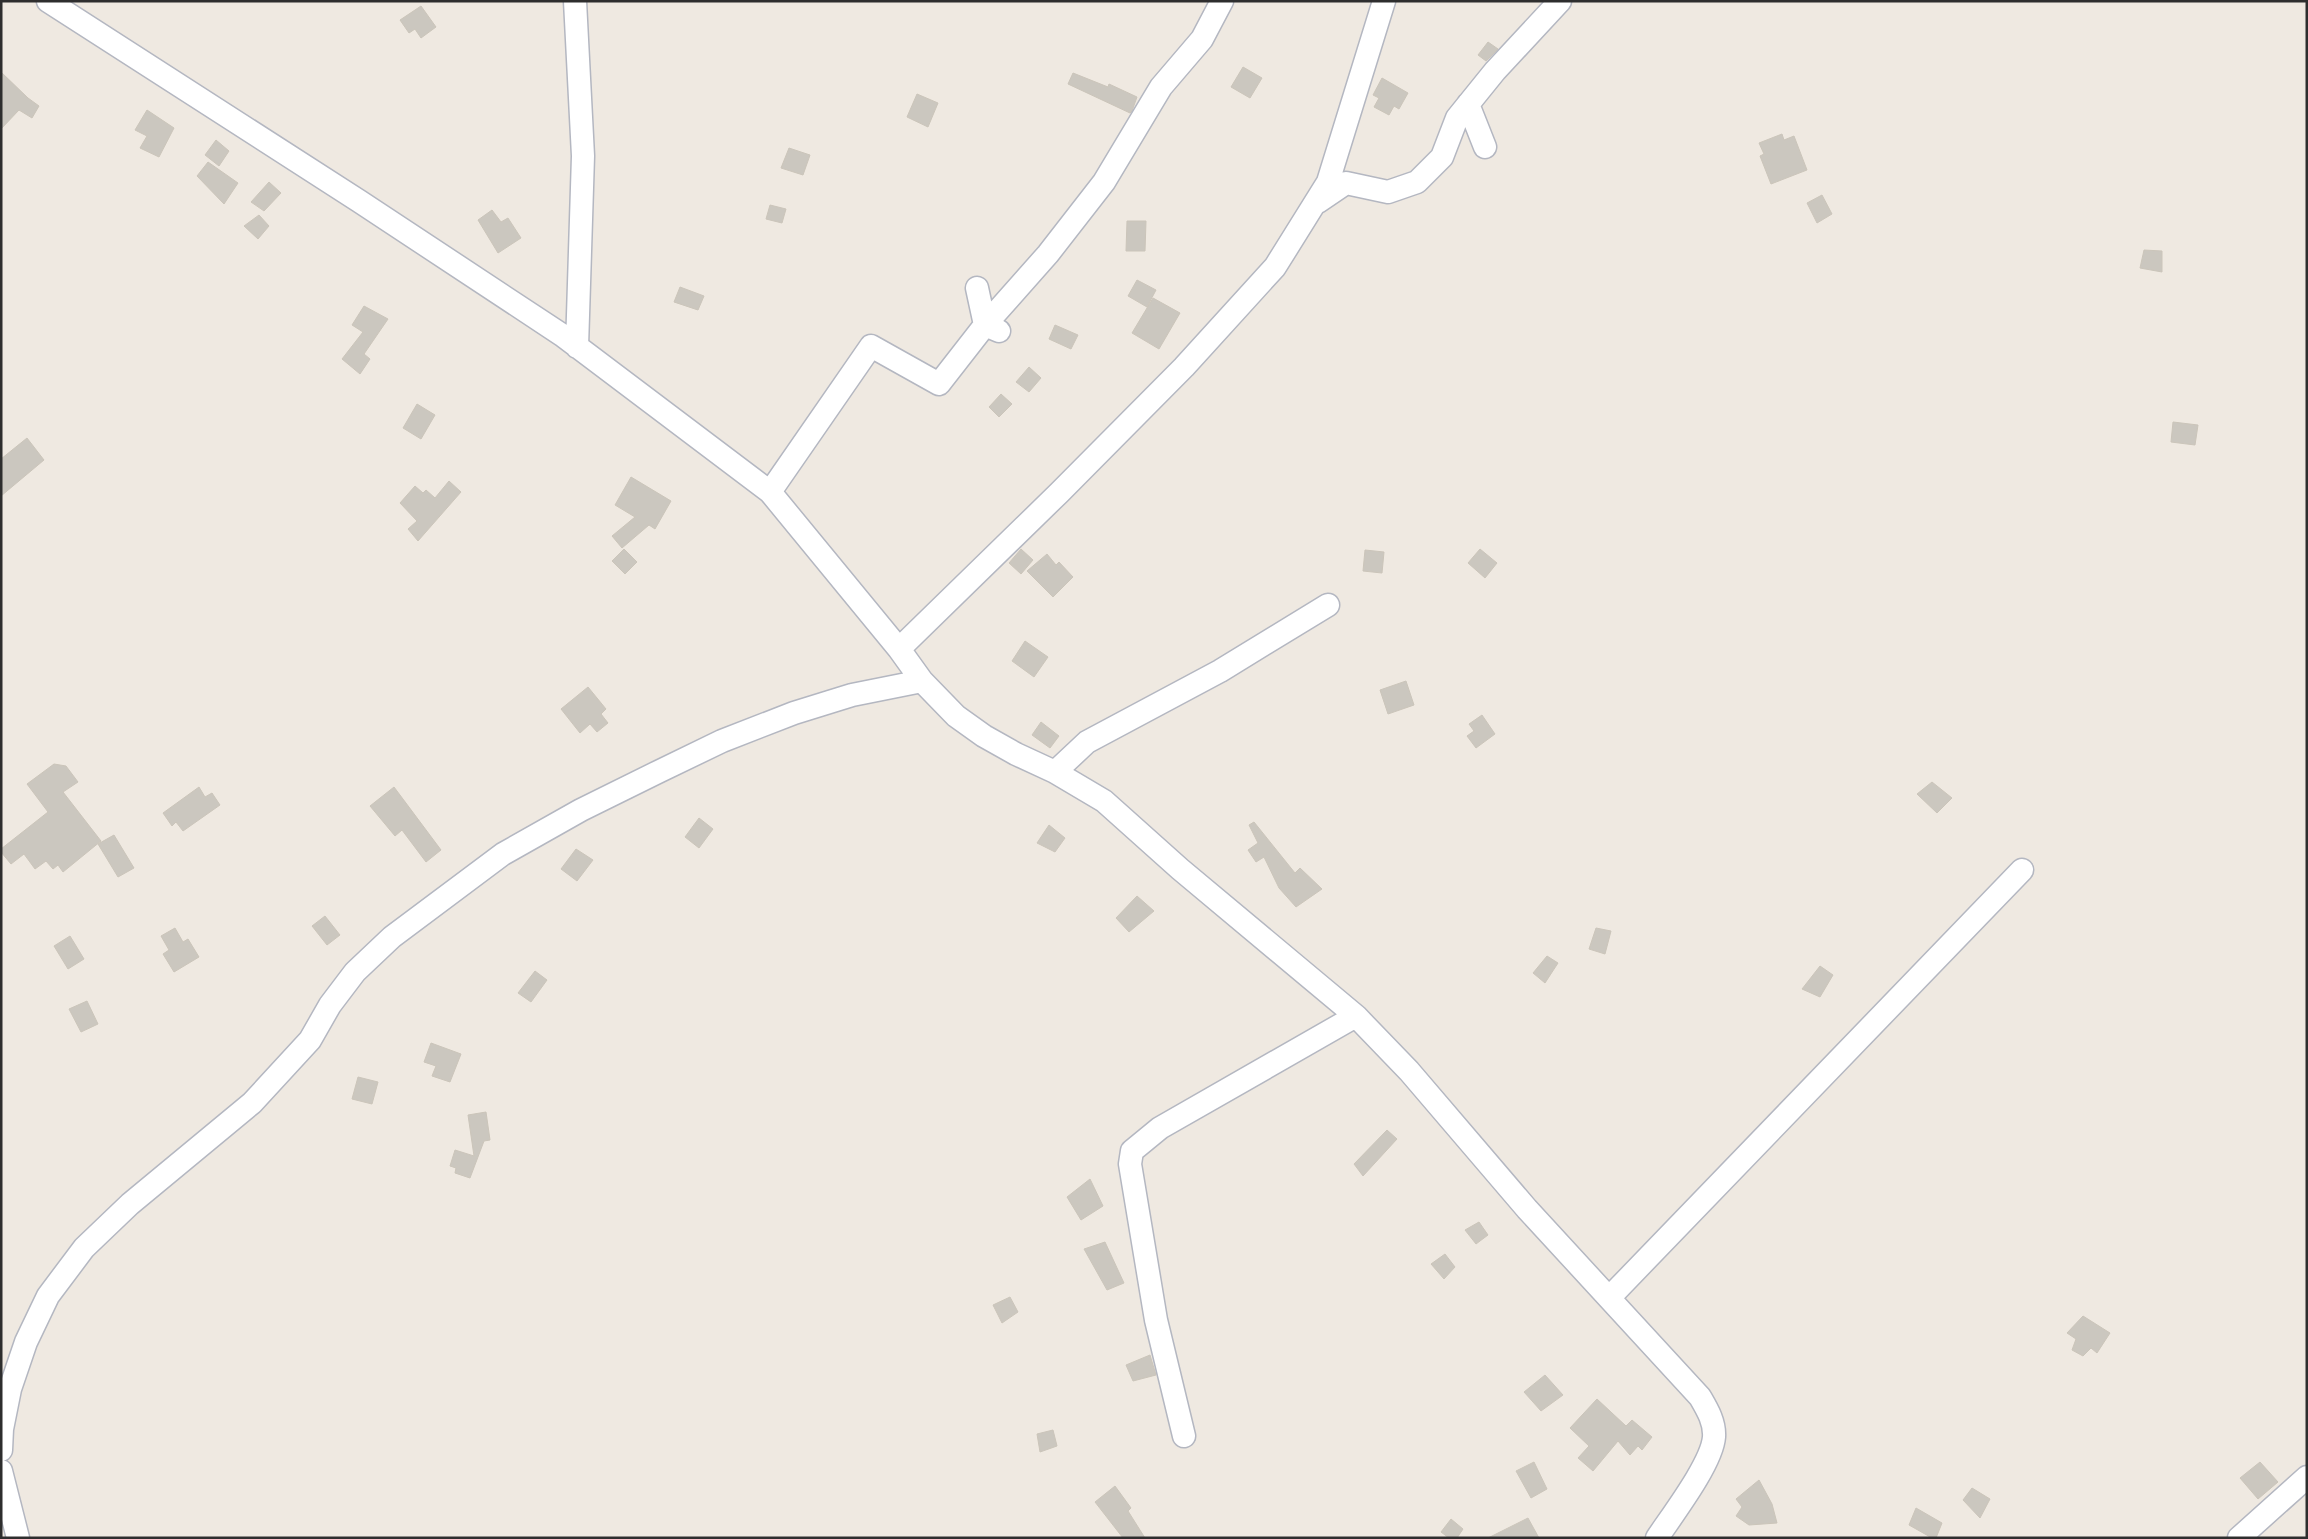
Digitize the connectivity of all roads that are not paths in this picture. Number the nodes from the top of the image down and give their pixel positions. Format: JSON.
{"nodes":[{"id":1,"x":48,"y":1,"type":"edge"},
{"id":2,"x":575,"y":1,"type":"edge"},
{"id":3,"x":1222,"y":1,"type":"edge"},
{"id":4,"x":1384,"y":1,"type":"edge"},
{"id":5,"x":1560,"y":1,"type":"edge"},
{"id":6,"x":1468,"y":104,"type":"junction"},
{"id":7,"x":1485,"y":147,"type":"dead end"},
{"id":8,"x":1313,"y":205,"type":"junction"},
{"id":9,"x":977,"y":288,"type":"dead end"},
{"id":10,"x":992,"y":328,"type":"junction"},
{"id":11,"x":577,"y":346,"type":"junction"},
{"id":12,"x":770,"y":492,"type":"junction"},
{"id":13,"x":1328,"y":605,"type":"dead end"},
{"id":14,"x":899,"y":649,"type":"junction"},
{"id":15,"x":922,"y":681,"type":"junction"},
{"id":16,"x":1055,"y":772,"type":"junction"},
{"id":17,"x":2022,"y":870,"type":"dead end"},
{"id":18,"x":1356,"y":1016,"type":"junction"},
{"id":19,"x":1609,"y":1298,"type":"junction"},
{"id":20,"x":1184,"y":1436,"type":"dead end"},
{"id":21,"x":1,"y":1450,"type":"edge"},
{"id":22,"x":1,"y":1471,"type":"edge"},
{"id":23,"x":2307,"y":1477,"type":"edge"},
{"id":24,"x":18,"y":1538,"type":"edge"},
{"id":25,"x":1658,"y":1538,"type":"edge"},
{"id":26,"x":2239,"y":1538,"type":"edge"}],
"edges":[{"from":1,"to":11,"type":"street"},
{"from":2,"to":11,"type":"street"},
{"from":3,"to":10,"type":"street"},
{"from":4,"to":8,"type":"street"},
{"from":5,"to":6,"type":"street"},
{"from":6,"to":7,"type":"street"},
{"from":6,"to":8,"type":"street"},
{"from":8,"to":14,"type":"street"},
{"from":9,"to":10,"type":"street"},
{"from":10,"to":12,"type":"street"},
{"from":11,"to":12,"type":"street"},
{"from":12,"to":14,"type":"street"},
{"from":13,"to":16,"type":"street"},
{"from":14,"to":15,"type":"street"},
{"from":15,"to":16,"type":"street"},
{"from":15,"to":21,"type":"street"},
{"from":16,"to":18,"type":"street"},
{"from":17,"to":19,"type":"street"},
{"from":18,"to":19,"type":"street"},
{"from":18,"to":20,"type":"street"},
{"from":19,"to":25,"type":"street"},
{"from":22,"to":24,"type":"street"},
{"from":23,"to":26,"type":"street"}]}
